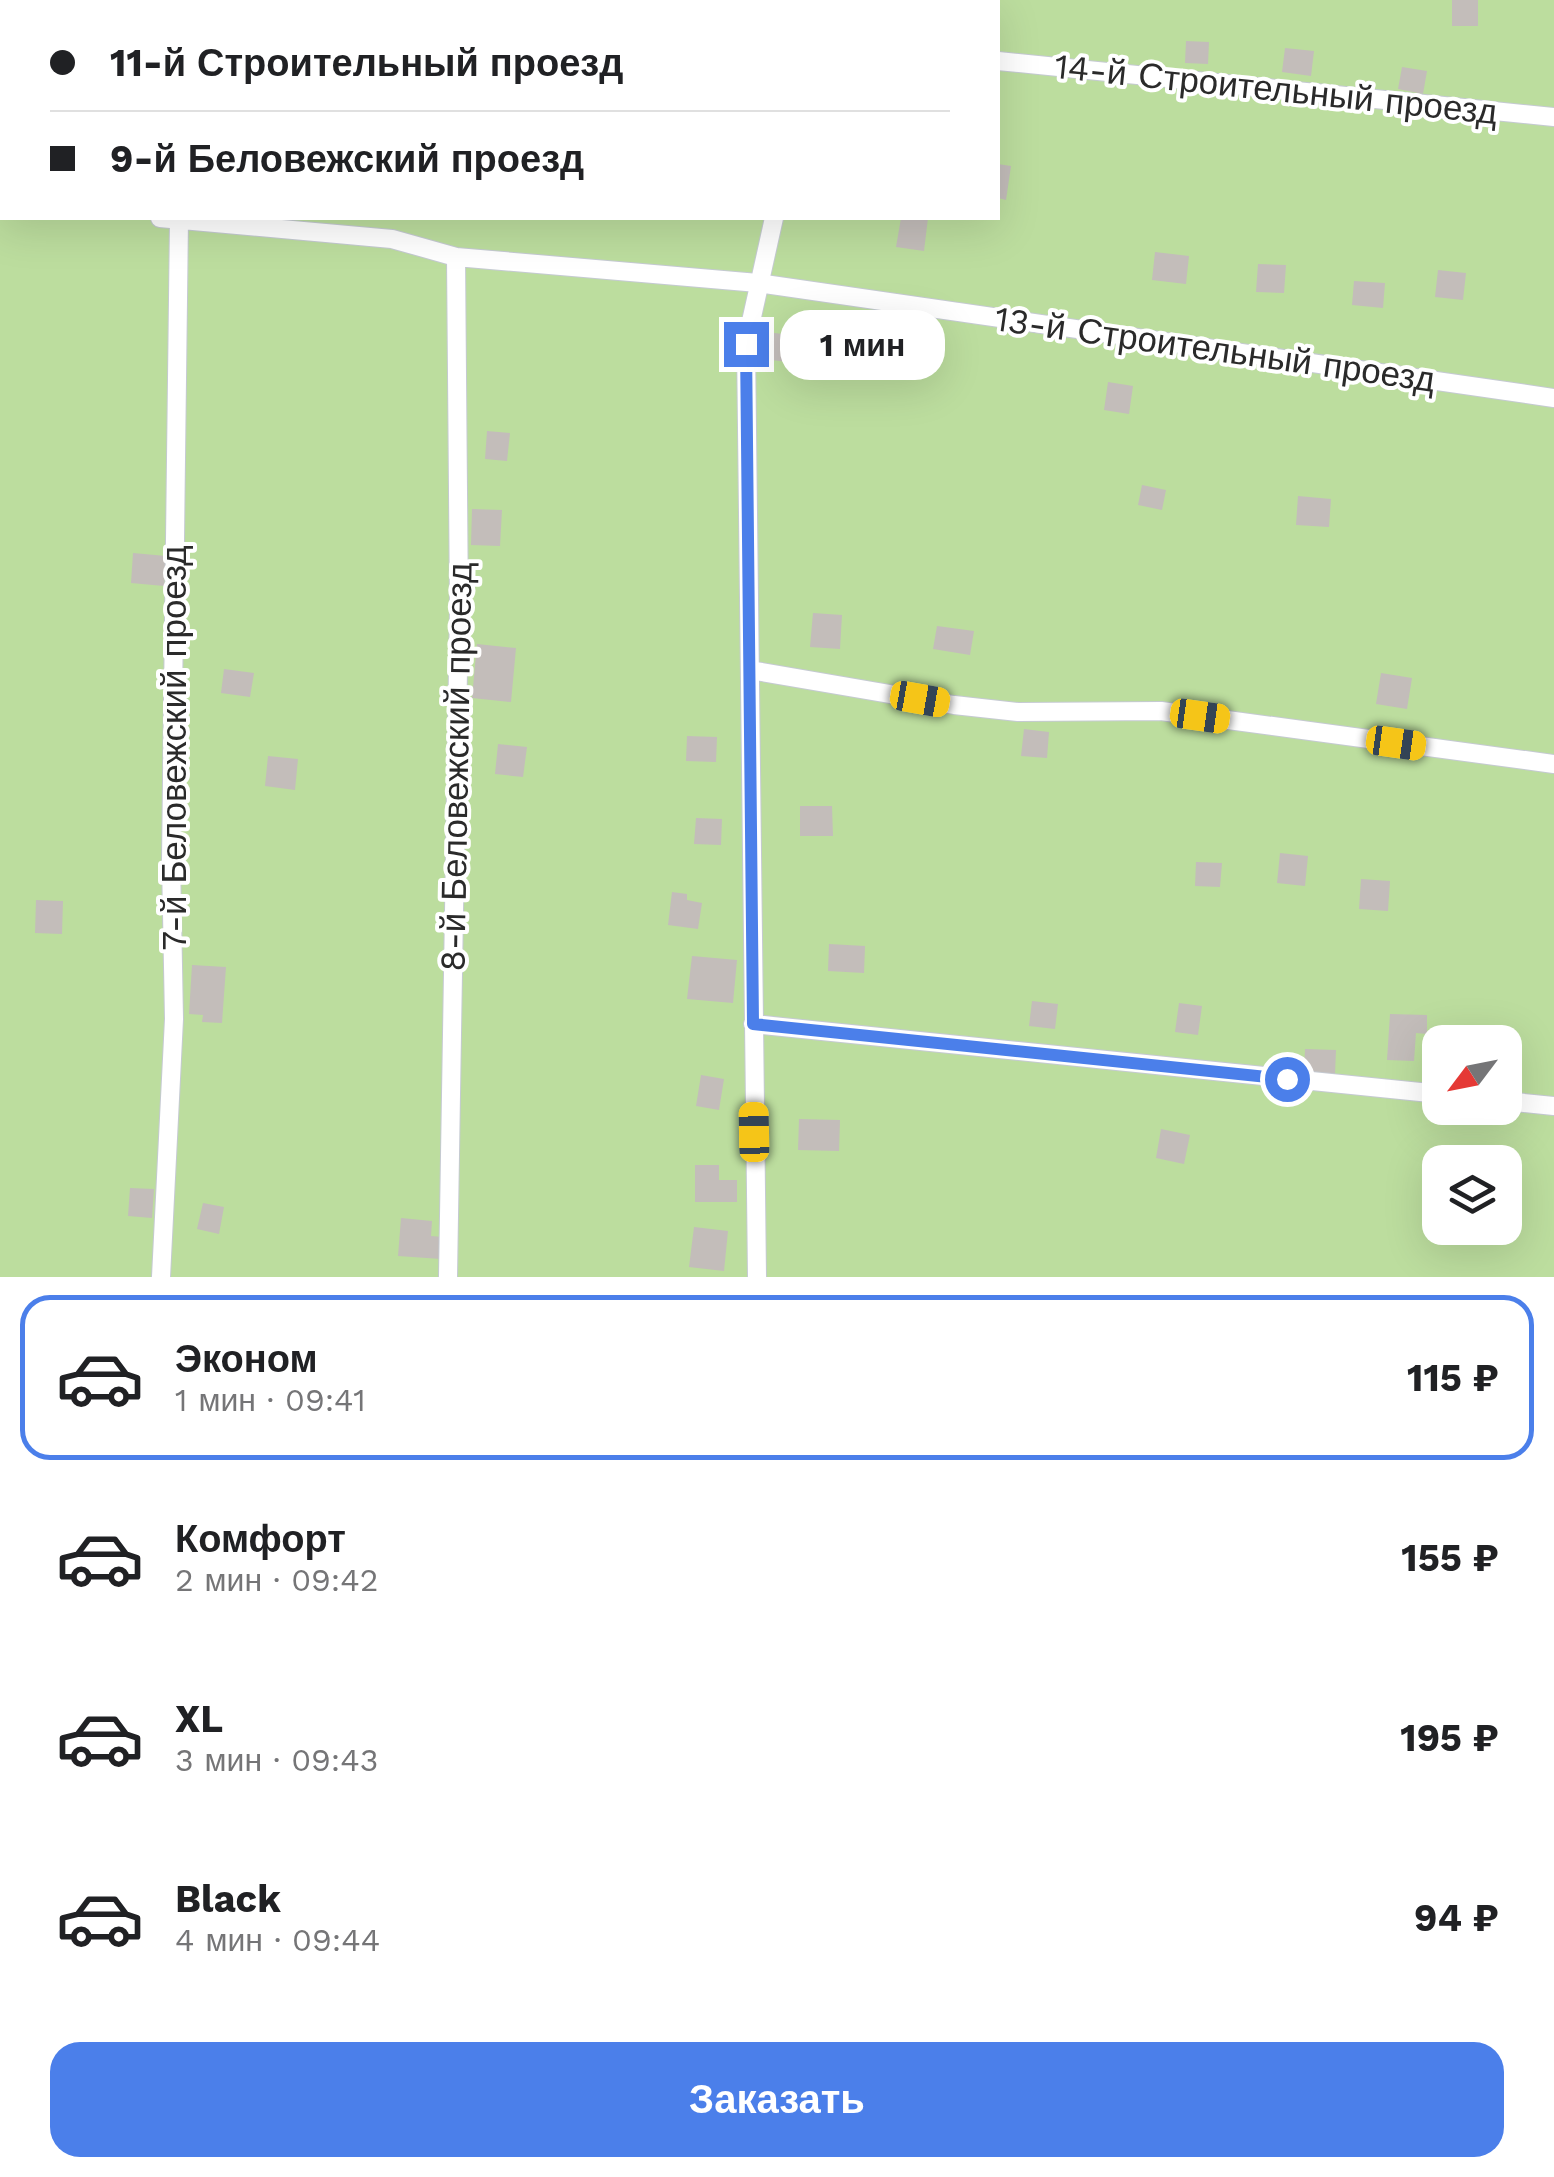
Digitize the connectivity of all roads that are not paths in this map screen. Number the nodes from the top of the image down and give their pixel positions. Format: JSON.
{"nodes":[{"id":1,"x":1000,"y":61,"type":"edge"},
{"id":2,"x":1554,"y":117,"type":"edge"},
{"id":3,"x":170,"y":220,"type":"edge"},
{"id":4,"x":191,"y":220,"type":"edge"},
{"id":5,"x":774,"y":220,"type":"edge"},
{"id":6,"x":456,"y":256,"type":"junction"},
{"id":7,"x":758,"y":283,"type":"junction"},
{"id":8,"x":1554,"y":398,"type":"edge"},
{"id":9,"x":750,"y":670,"type":"junction"},
{"id":10,"x":1554,"y":764,"type":"edge"},
{"id":11,"x":753,"y":1024,"type":"junction"},
{"id":12,"x":1422,"y":1092,"type":"edge"},
{"id":13,"x":1522,"y":1103,"type":"edge"},
{"id":14,"x":1554,"y":1106,"type":"edge"},
{"id":15,"x":161,"y":1277,"type":"edge"},
{"id":16,"x":448,"y":1277,"type":"edge"},
{"id":17,"x":757,"y":1277,"type":"edge"}],
"edges":[{"from":1,"to":2,"type":"lane","name":"14-й Строительный проезд"},
{"from":3,"to":15,"type":"lane","name":"7-й Беловежский проезд"},
{"from":4,"to":6,"type":"lane","name":"13-й Строительный проезд"},
{"from":5,"to":7,"type":"lane"},
{"from":6,"to":7,"type":"lane","name":"13-й Строительный проезд"},
{"from":6,"to":16,"type":"lane","name":"8-й Беловежский проезд"},
{"from":7,"to":8,"type":"lane","name":"13-й Строительный проезд"},
{"from":7,"to":9,"type":"lane"},
{"from":9,"to":10,"type":"lane"},
{"from":9,"to":11,"type":"lane"},
{"from":11,"to":12,"type":"lane"},
{"from":11,"to":17,"type":"lane"},
{"from":13,"to":14,"type":"lane"}]}
